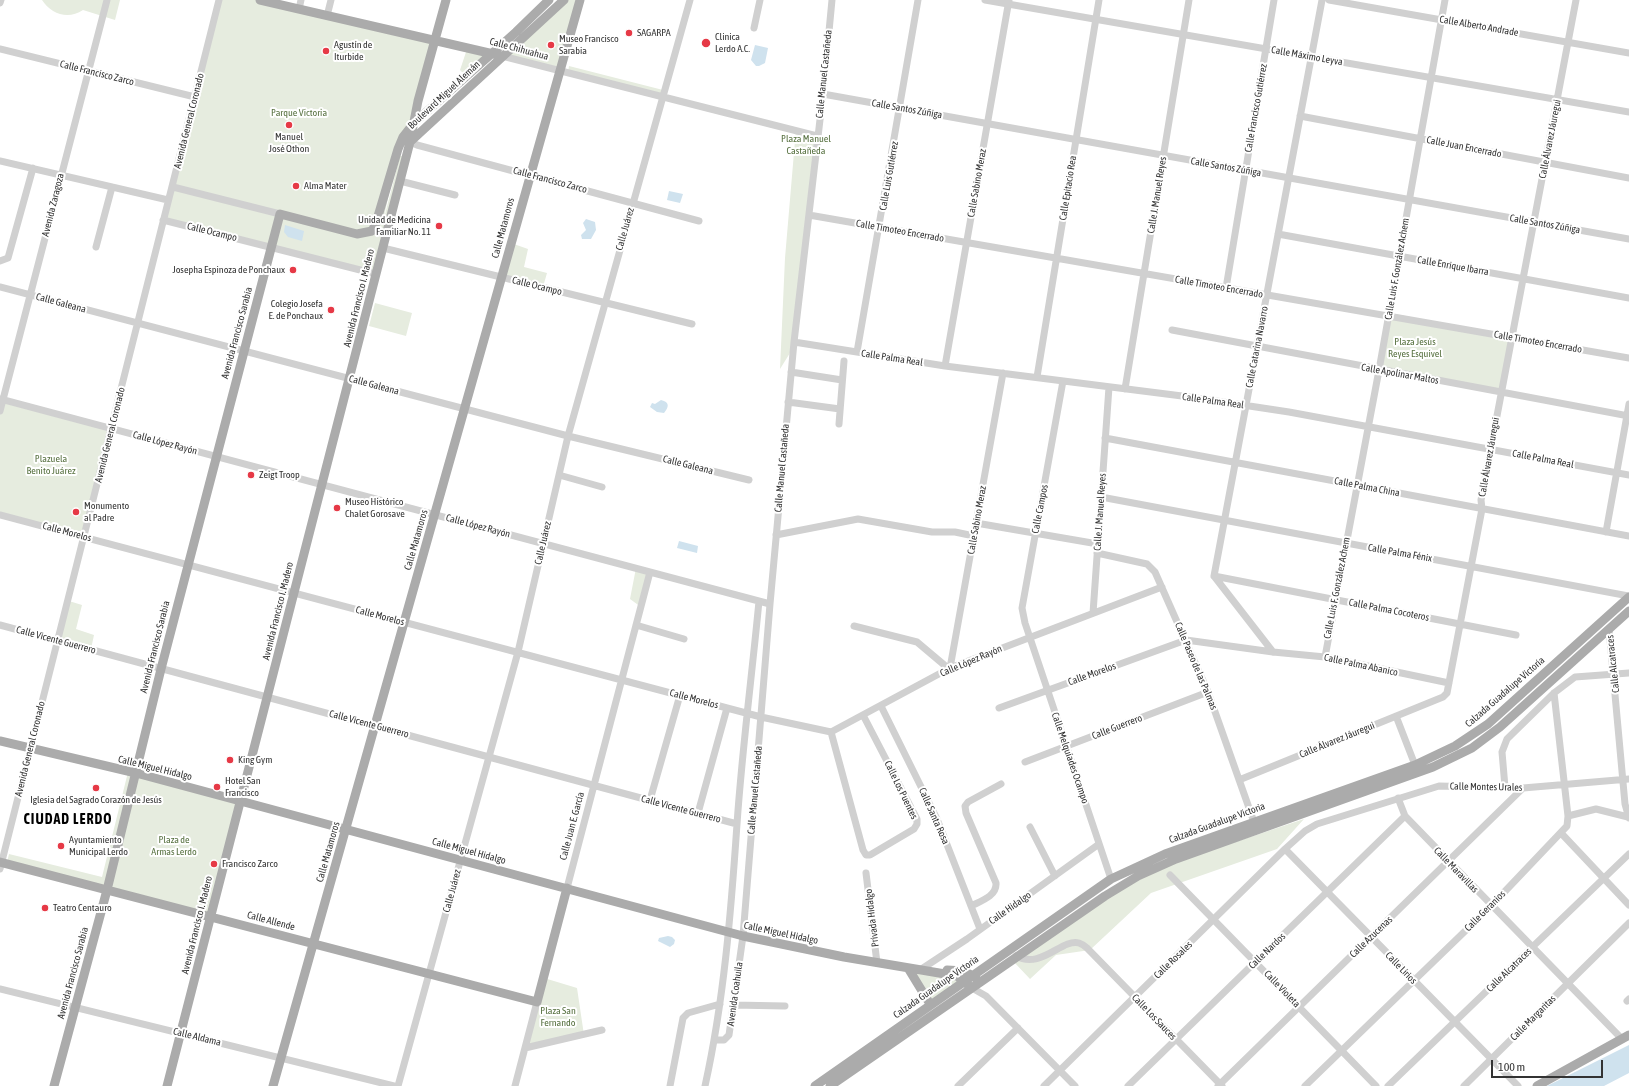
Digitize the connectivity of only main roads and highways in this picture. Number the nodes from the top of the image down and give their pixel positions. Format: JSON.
{"nodes":[{"id":1,"x":260,"y":0,"type":"edge"},
{"id":2,"x":446,"y":0,"type":"edge"},
{"id":3,"x":549,"y":0,"type":"edge"},
{"id":4,"x":564,"y":0,"type":"edge"},
{"id":5,"x":580,"y":0,"type":"edge"},
{"id":6,"x":300,"y":5,"type":"edge"},
{"id":7,"x":516,"y":32,"type":"junction"},
{"id":8,"x":434,"y":40,"type":"junction"},
{"id":9,"x":471,"y":48,"type":"junction"},
{"id":10,"x":491,"y":53,"type":"junction"},
{"id":11,"x":502,"y":56,"type":"junction"},
{"id":12,"x":414,"y":123,"type":"junction"},
{"id":13,"x":406,"y":140,"type":"junction"},
{"id":14,"x":1629,"y":597,"type":"edge"},
{"id":15,"x":1629,"y":611,"type":"edge"},
{"id":16,"x":0,"y":741,"type":"edge"},
{"id":17,"x":136,"y":773,"type":"junction"},
{"id":18,"x":241,"y":801,"type":"junction"},
{"id":19,"x":346,"y":829,"type":"junction"},
{"id":20,"x":1,"y":865,"type":"edge"},
{"id":21,"x":567,"y":888,"type":"junction"},
{"id":22,"x":107,"y":890,"type":"junction"},
{"id":23,"x":211,"y":917,"type":"junction"},
{"id":24,"x":314,"y":944,"type":"junction"},
{"id":25,"x":908,"y":968,"type":"junction"},
{"id":26,"x":934,"y":972,"type":"junction"},
{"id":27,"x":972,"y":975,"type":"junction"},
{"id":28,"x":964,"y":980,"type":"junction"},
{"id":29,"x":981,"y":982,"type":"junction"},
{"id":30,"x":972,"y":988,"type":"junction"},
{"id":31,"x":537,"y":1002,"type":"joint"},
{"id":32,"x":930,"y":1004,"type":"junction"},
{"id":33,"x":1626,"y":1037,"type":"edge"},
{"id":34,"x":836,"y":1084,"type":"edge"},
{"id":35,"x":54,"y":1086,"type":"edge"},
{"id":36,"x":167,"y":1086,"type":"edge"},
{"id":37,"x":273,"y":1086,"type":"edge"},
{"id":38,"x":815,"y":1086,"type":"edge"},
{"id":39,"x":1537,"y":1086,"type":"edge"}],
"edges":[{"from":1,"to":6,"type":"main road","name":"Calle Chihuahua"},
{"from":2,"to":8,"type":"main road"},
{"from":3,"to":7,"type":"main road","name":"Boulevard Miguel Alemán"},
{"from":4,"to":11,"type":"main road","name":"Boulevard Miguel Alemán"},
{"from":5,"to":19,"type":"main road","name":"Calle Matamoros"},
{"from":6,"to":8,"type":"main road","name":"Calle Chihuahua"},
{"from":7,"to":9,"type":"main road"},
{"from":7,"to":10,"type":"main road","name":"Boulevard Miguel Alemán"},
{"from":8,"to":9,"type":"main road","name":"Calle Chihuahua"},
{"from":8,"to":12,"type":"main road"},
{"from":9,"to":10,"type":"main road","name":"Calle Chihuahua"},
{"from":10,"to":11,"type":"main road","name":"Calle Chihuahua"},
{"from":10,"to":12,"type":"main road","name":"Boulevard Miguel Alemán"},
{"from":11,"to":13,"type":"main road","name":"Boulevard Miguel Alemán"},
{"from":12,"to":13,"type":"main road","name":"Boulevard Miguel Alemán"},
{"from":13,"to":17,"type":"main road","name":"Avenida Francisco Sarabia"},
{"from":13,"to":18,"type":"main road","name":"Avenida Francisco I. Madero"},
{"from":14,"to":27,"type":"main road","name":"Calzada Guadalupe Victoria"},
{"from":15,"to":29,"type":"main road","name":"Calzada Guadalupe Victoria"},
{"from":16,"to":17,"type":"main road","name":"Calle Miguel Hidalgo"},
{"from":17,"to":18,"type":"main road","name":"Calle Miguel Hidalgo"},
{"from":17,"to":22,"type":"main road","name":"Avenida Francisco Sarabia"},
{"from":18,"to":19,"type":"main road","name":"Calle Miguel Hidalgo"},
{"from":18,"to":23,"type":"main road","name":"Avenida Francisco I. Madero"},
{"from":19,"to":21,"type":"main road","name":"Calle Miguel Hidalgo"},
{"from":19,"to":24,"type":"main road","name":"Calle Matamoros"},
{"from":20,"to":22,"type":"main road","name":"Calle Allende"},
{"from":21,"to":25,"type":"main road","name":"Calle Miguel Hidalgo"},
{"from":21,"to":31,"type":"main road","name":"Calle Juan E. García"},
{"from":22,"to":23,"type":"main road","name":"Calle Allende"},
{"from":22,"to":35,"type":"main road","name":"Avenida Francisco Sarabia"},
{"from":23,"to":24,"type":"main road","name":"Calle Allende"},
{"from":23,"to":36,"type":"main road","name":"Avenida Francisco I. Madero"},
{"from":24,"to":31,"type":"main road","name":"Calle Allende"},
{"from":24,"to":37,"type":"main road","name":"Calle Matamoros"},
{"from":25,"to":26,"type":"main road","name":"Calle Miguel Hidalgo"},
{"from":25,"to":32,"type":"main road"},
{"from":26,"to":27,"type":"main road","name":"Calle Miguel Hidalgo"},
{"from":26,"to":28,"type":"main road","name":"Calle Miguel Hidalgo"},
{"from":27,"to":28,"type":"main road","name":"Calzada Guadalupe Victoria"},
{"from":27,"to":29,"type":"main road","name":"Calle Miguel Hidalgo"},
{"from":28,"to":30,"type":"main road"},
{"from":28,"to":32,"type":"main road","name":"Calzada Guadalupe Victoria"},
{"from":29,"to":30,"type":"main road","name":"Calzada Guadalupe Victoria"},
{"from":30,"to":34,"type":"main road","name":"Calzada Guadalupe Victoria"},
{"from":32,"to":38,"type":"main road","name":"Calzada Guadalupe Victoria"},
{"from":33,"to":39,"type":"main road"}]}
